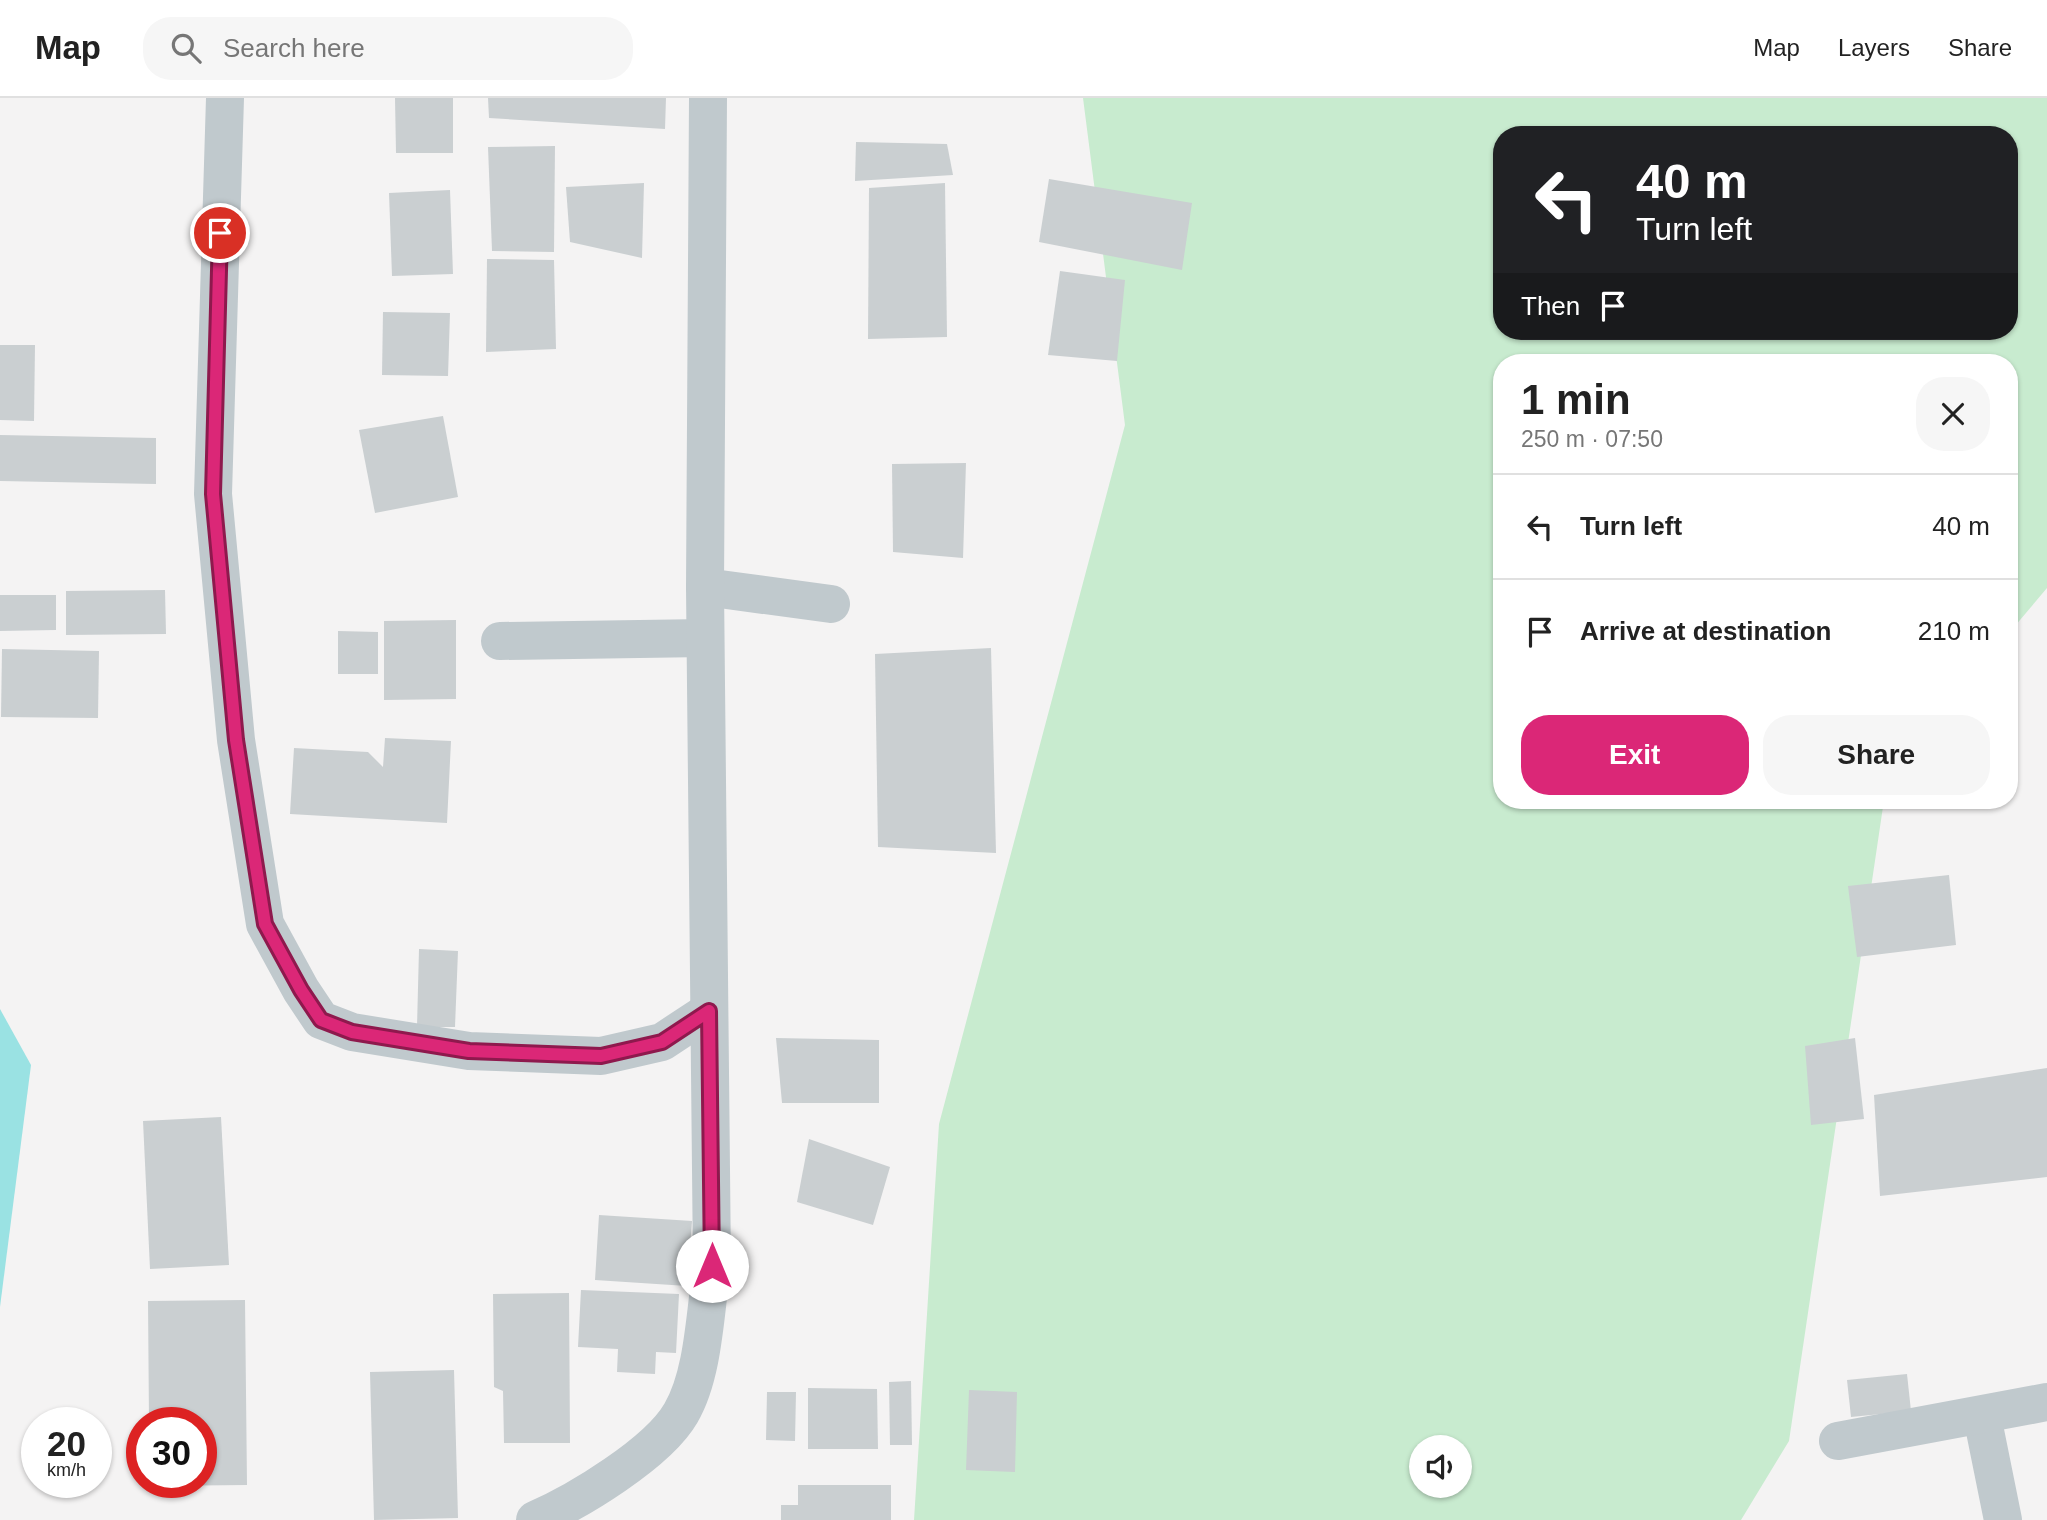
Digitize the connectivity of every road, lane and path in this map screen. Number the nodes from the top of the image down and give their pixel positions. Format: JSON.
{"nodes":[{"id":1,"x":225,"y":98,"type":"edge"},
{"id":2,"x":708,"y":98,"type":"edge"},
{"id":3,"x":705,"y":587,"type":"junction"},
{"id":4,"x":831,"y":604,"type":"dead end"},
{"id":5,"x":705,"y":638,"type":"junction"},
{"id":6,"x":500,"y":641,"type":"dead end"},
{"id":7,"x":709,"y":1011,"type":"junction"},
{"id":8,"x":2047,"y":1402,"type":"edge"},
{"id":9,"x":1982,"y":1416,"type":"junction"},
{"id":10,"x":1838,"y":1441,"type":"dead end"},
{"id":11,"x":535,"y":1520,"type":"edge"},
{"id":12,"x":2003,"y":1520,"type":"edge"}],
"edges":[{"from":1,"to":7,"type":"street"},
{"from":2,"to":3,"type":"street"},
{"from":3,"to":4,"type":"street"},
{"from":3,"to":5,"type":"street"},
{"from":5,"to":6,"type":"street"},
{"from":5,"to":7,"type":"street"},
{"from":7,"to":11,"type":"street"},
{"from":8,"to":9,"type":"street"},
{"from":9,"to":10,"type":"street"},
{"from":9,"to":12,"type":"street"}]}
